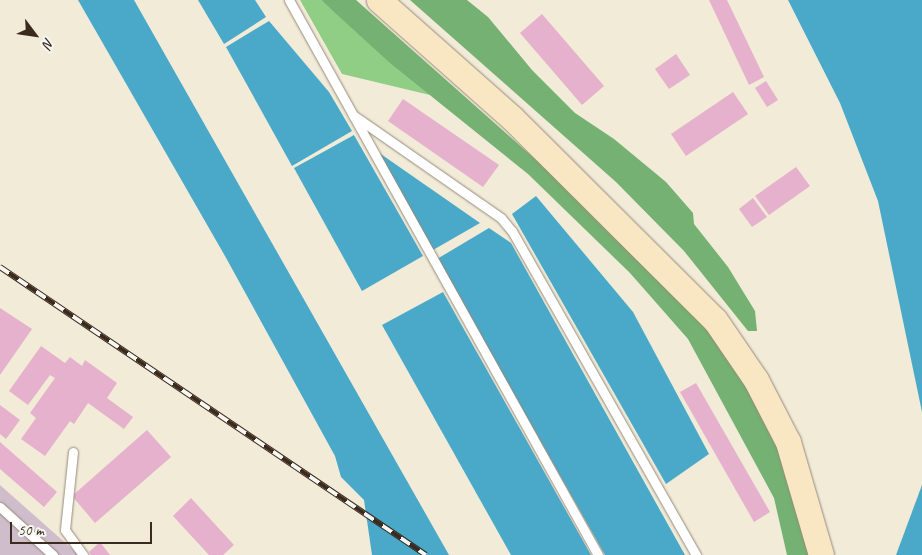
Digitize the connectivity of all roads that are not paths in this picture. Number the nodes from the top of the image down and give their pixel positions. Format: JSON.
{"nodes":[{"id":1,"x":289,"y":0,"type":"edge"},
{"id":2,"x":379,"y":0,"type":"edge"},
{"id":3,"x":351,"y":114,"type":"junction"},
{"id":4,"x":73,"y":452,"type":"dead end"},
{"id":5,"x":0,"y":507,"type":"edge"},
{"id":6,"x":53,"y":555,"type":"edge"},
{"id":7,"x":83,"y":555,"type":"edge"},
{"id":8,"x":598,"y":555,"type":"edge"},
{"id":9,"x":696,"y":555,"type":"edge"},
{"id":10,"x":821,"y":555,"type":"edge"}],
"edges":[{"from":1,"to":3,"type":"lane"},
{"from":2,"to":10,"type":"main road"},
{"from":3,"to":8,"type":"lane"},
{"from":3,"to":9,"type":"lane"},
{"from":4,"to":7,"type":"lane"},
{"from":5,"to":6,"type":"lane"}]}
